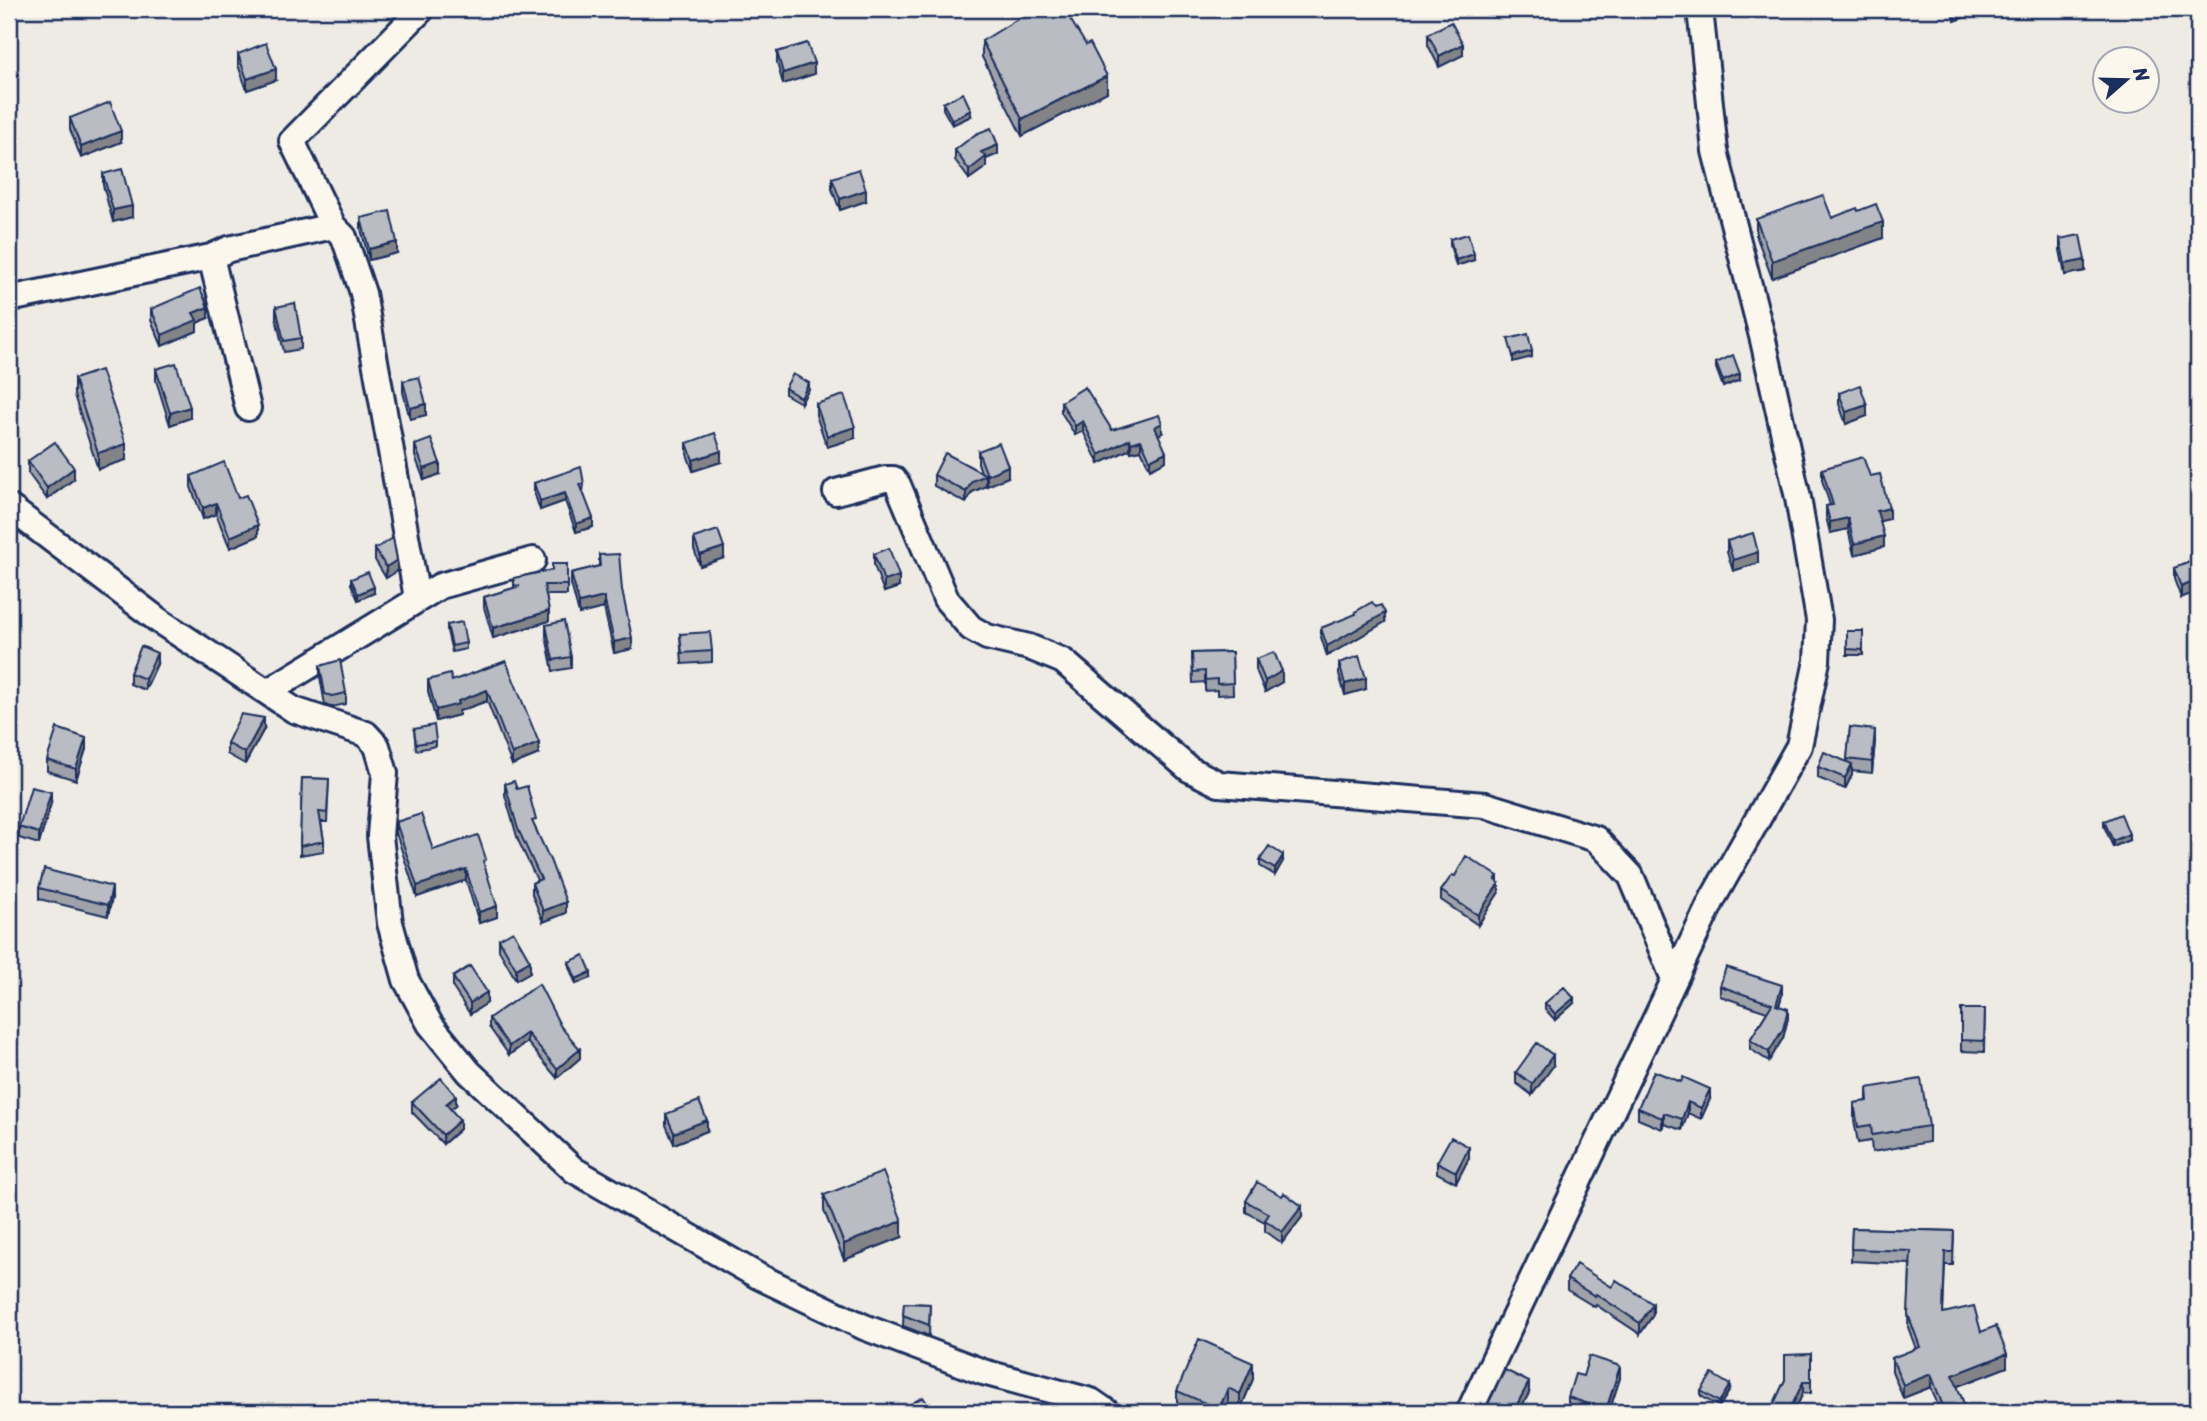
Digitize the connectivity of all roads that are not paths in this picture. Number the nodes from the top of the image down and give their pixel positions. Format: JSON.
{"nodes":[{"id":1,"x":422,"y":9,"type":"edge"},
{"id":2,"x":1700,"y":9,"type":"edge"},
{"id":3,"x":333,"y":226,"type":"junction"},
{"id":4,"x":211,"y":257,"type":"junction"},
{"id":5,"x":9,"y":299,"type":"edge"},
{"id":6,"x":248,"y":408,"type":"dead end"},
{"id":7,"x":836,"y":492,"type":"dead end"},
{"id":8,"x":9,"y":507,"type":"edge"},
{"id":9,"x":533,"y":560,"type":"dead end"},
{"id":10,"x":417,"y":598,"type":"junction"},
{"id":11,"x":267,"y":692,"type":"junction"},
{"id":12,"x":1674,"y":978,"type":"junction"},
{"id":13,"x":1107,"y":1412,"type":"edge"},
{"id":14,"x":1469,"y":1412,"type":"edge"}],
"edges":[{"from":1,"to":3,"type":"street"},
{"from":2,"to":12,"type":"street"},
{"from":3,"to":4,"type":"street"},
{"from":3,"to":10,"type":"street"},
{"from":4,"to":5,"type":"street"},
{"from":4,"to":6,"type":"street"},
{"from":7,"to":12,"type":"street"},
{"from":8,"to":11,"type":"street"},
{"from":9,"to":10,"type":"street"},
{"from":10,"to":11,"type":"street"},
{"from":11,"to":13,"type":"street"},
{"from":12,"to":14,"type":"street"}]}
